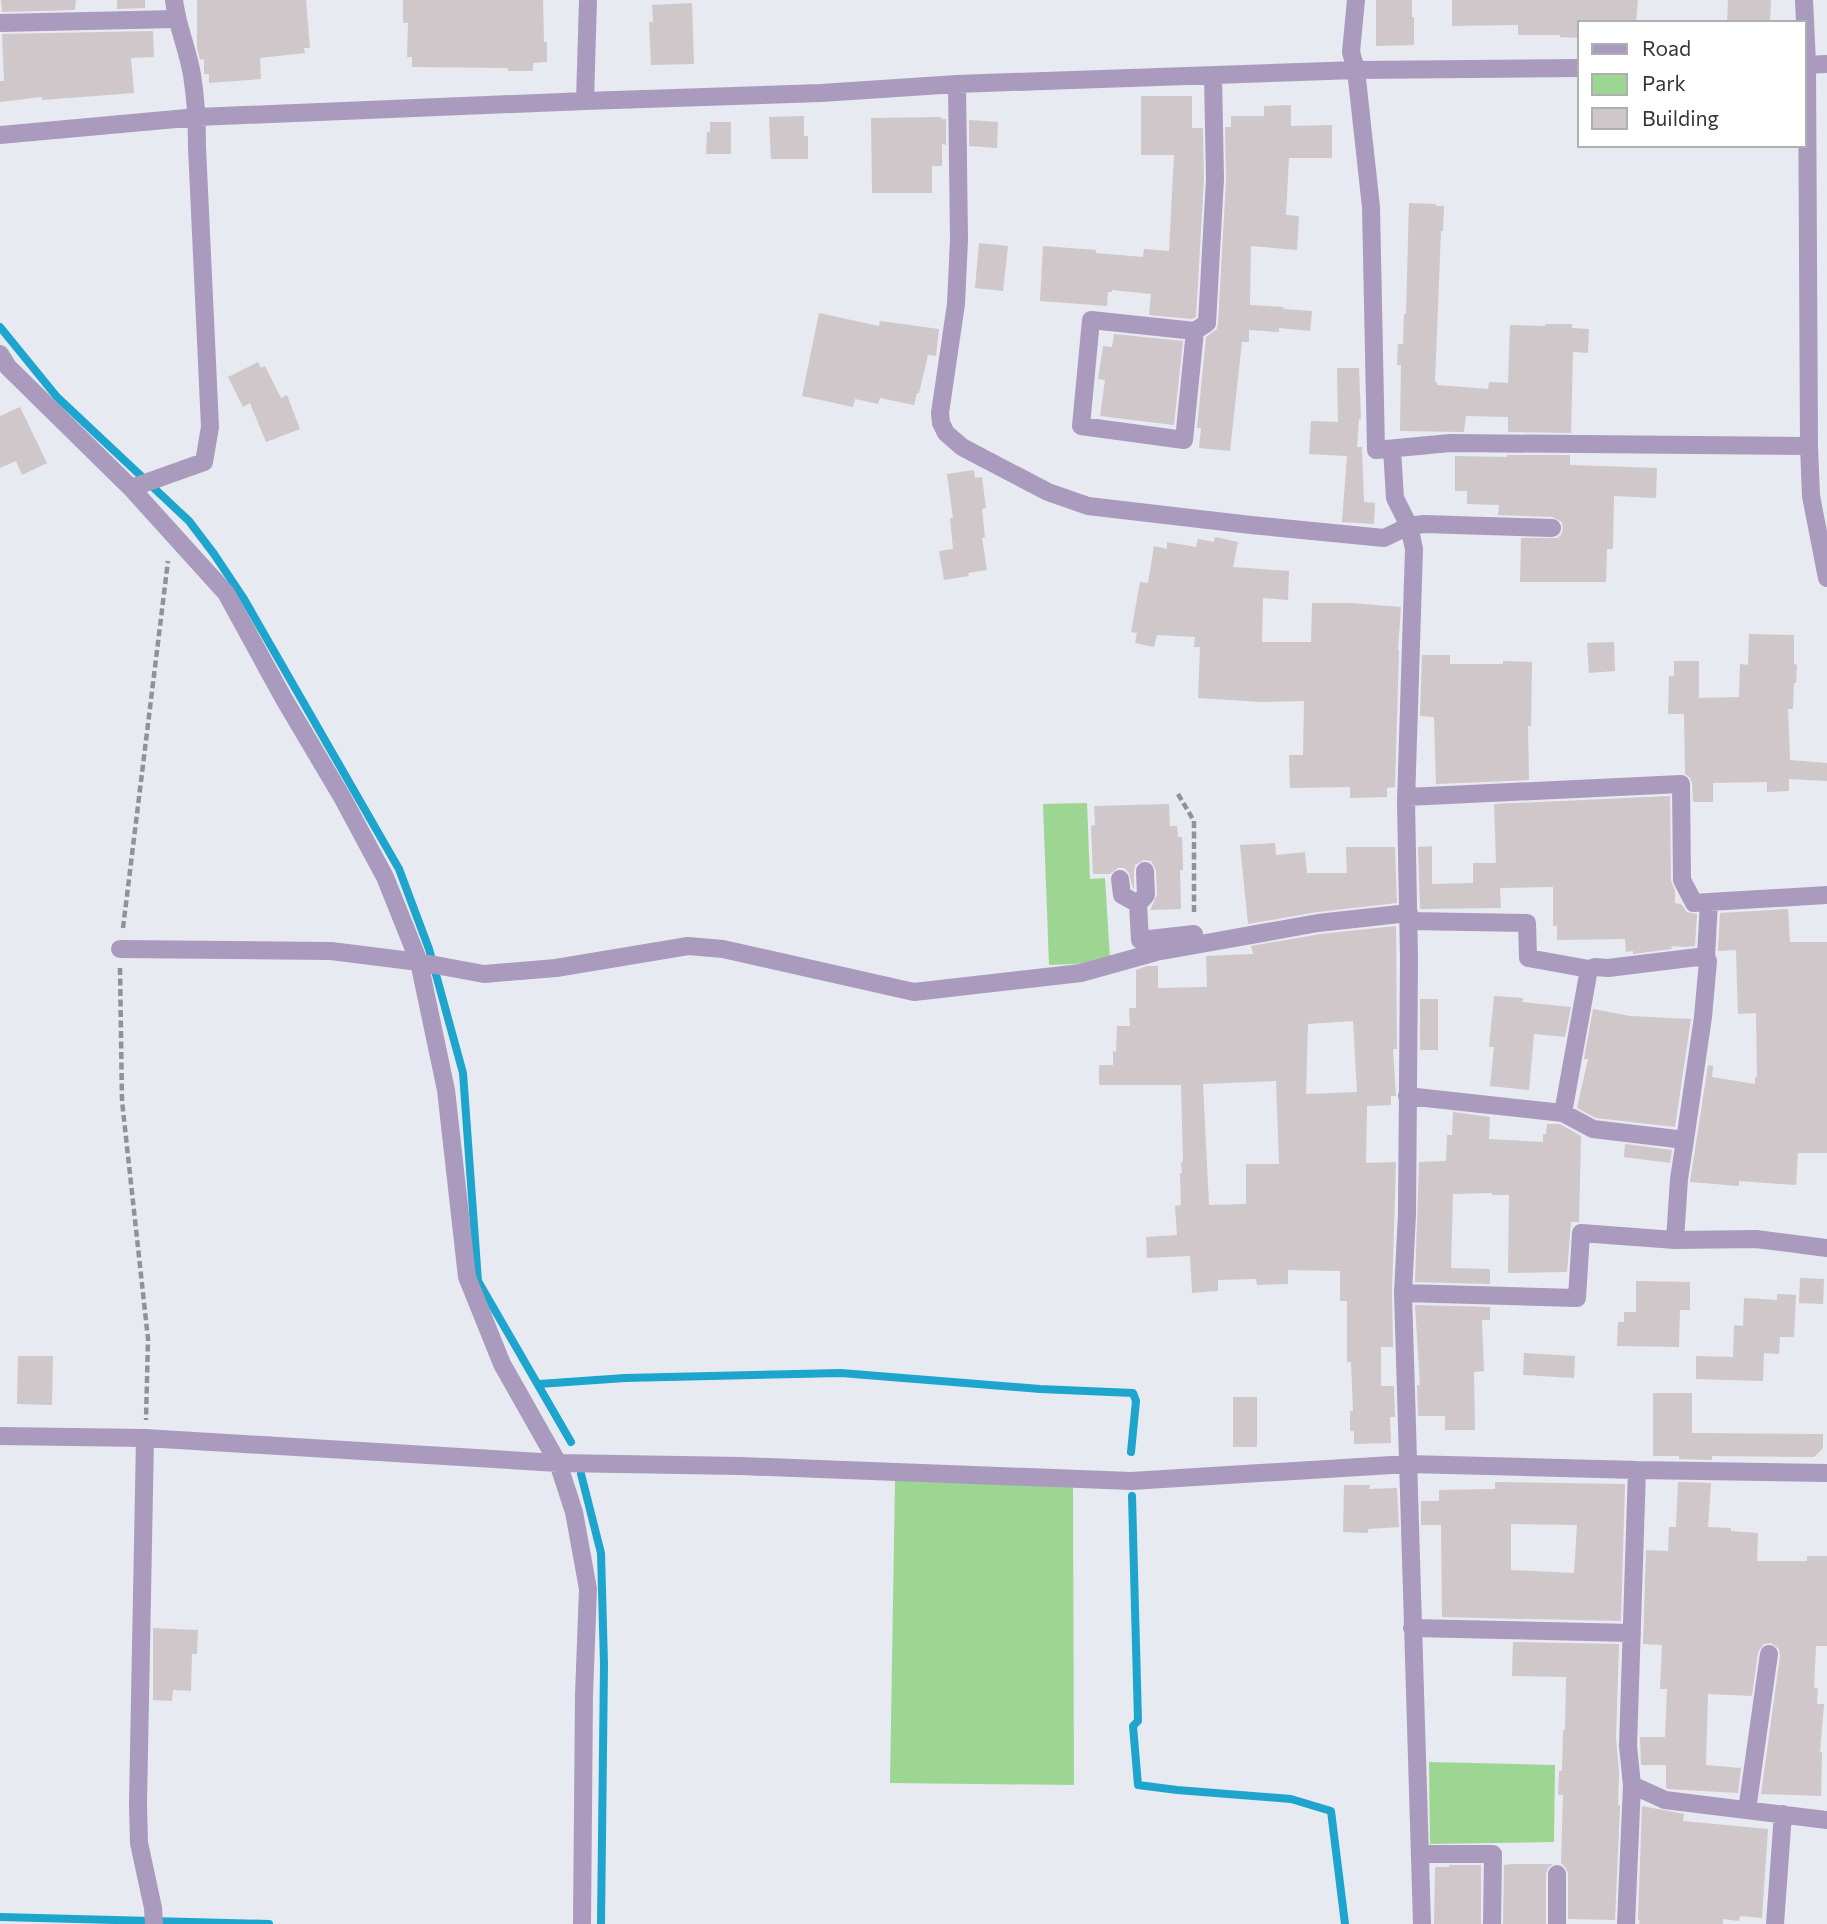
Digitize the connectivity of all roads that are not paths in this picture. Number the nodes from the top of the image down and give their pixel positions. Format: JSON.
{"nodes":[{"id":1,"x":174,"y":0,"type":"edge"},
{"id":2,"x":588,"y":0,"type":"edge"},
{"id":3,"x":1356,"y":0,"type":"edge"},
{"id":4,"x":1804,"y":0,"type":"edge"},
{"id":5,"x":176,"y":19,"type":"junction"},
{"id":6,"x":1805,"y":21,"type":"edge"},
{"id":7,"x":0,"y":23,"type":"edge"},
{"id":8,"x":1806,"y":64,"type":"edge"},
{"id":9,"x":1827,"y":64,"type":"edge"},
{"id":10,"x":1578,"y":68,"type":"edge"},
{"id":11,"x":1356,"y":71,"type":"junction"},
{"id":12,"x":1213,"y":76,"type":"junction"},
{"id":13,"x":957,"y":84,"type":"junction"},
{"id":14,"x":586,"y":101,"type":"junction"},
{"id":15,"x":198,"y":117,"type":"junction"},
{"id":16,"x":0,"y":135,"type":"edge"},
{"id":17,"x":1195,"y":331,"type":"junction"},
{"id":18,"x":0,"y":354,"type":"edge"},
{"id":19,"x":1809,"y":446,"type":"junction"},
{"id":20,"x":1392,"y":449,"type":"junction"},
{"id":21,"x":131,"y":488,"type":"junction"},
{"id":22,"x":1409,"y":526,"type":"junction"},
{"id":23,"x":1552,"y":528,"type":"dead end"},
{"id":24,"x":1827,"y":578,"type":"edge"},
{"id":25,"x":1407,"y":797,"type":"junction"},
{"id":26,"x":1145,"y":871,"type":"dead end"},
{"id":27,"x":1120,"y":879,"type":"dead end"},
{"id":28,"x":1827,"y":895,"type":"edge"},
{"id":29,"x":1709,"y":902,"type":"junction"},
{"id":30,"x":1138,"y":904,"type":"junction"},
{"id":31,"x":1409,"y":917,"type":"junction"},
{"id":32,"x":1195,"y":940,"type":"junction"},
{"id":33,"x":120,"y":949,"type":"road end"},
{"id":34,"x":1706,"y":956,"type":"junction"},
{"id":35,"x":419,"y":962,"type":"junction"},
{"id":36,"x":1589,"y":969,"type":"junction"},
{"id":37,"x":1407,"y":1096,"type":"junction"},
{"id":38,"x":1563,"y":1113,"type":"junction"},
{"id":39,"x":1685,"y":1140,"type":"junction"},
{"id":40,"x":1675,"y":1240,"type":"junction"},
{"id":41,"x":1827,"y":1248,"type":"edge"},
{"id":42,"x":1403,"y":1293,"type":"junction"},
{"id":43,"x":0,"y":1436,"type":"edge"},
{"id":44,"x":145,"y":1438,"type":"junction"},
{"id":45,"x":558,"y":1463,"type":"junction"},
{"id":46,"x":1408,"y":1464,"type":"junction"},
{"id":47,"x":1637,"y":1471,"type":"junction"},
{"id":48,"x":1827,"y":1473,"type":"edge"},
{"id":49,"x":1412,"y":1628,"type":"junction"},
{"id":50,"x":1632,"y":1633,"type":"junction"},
{"id":51,"x":1769,"y":1654,"type":"dead end"},
{"id":52,"x":1632,"y":1785,"type":"junction"},
{"id":53,"x":1747,"y":1810,"type":"junction"},
{"id":54,"x":1783,"y":1814,"type":"junction"},
{"id":55,"x":1827,"y":1820,"type":"edge"},
{"id":56,"x":1421,"y":1854,"type":"junction"},
{"id":57,"x":1557,"y":1874,"type":"dead end"},
{"id":58,"x":155,"y":1924,"type":"edge"},
{"id":59,"x":582,"y":1924,"type":"edge"},
{"id":60,"x":1422,"y":1924,"type":"edge"},
{"id":61,"x":1492,"y":1924,"type":"edge"},
{"id":62,"x":1557,"y":1924,"type":"edge"},
{"id":63,"x":1626,"y":1924,"type":"edge"},
{"id":64,"x":1775,"y":1924,"type":"edge"}],
"edges":[{"from":1,"to":5,"type":"street"},
{"from":2,"to":14,"type":"street"},
{"from":3,"to":11,"type":"street"},
{"from":4,"to":6,"type":"street"},
{"from":5,"to":7,"type":"street"},
{"from":5,"to":15,"type":"street"},
{"from":8,"to":9,"type":"street"},
{"from":8,"to":19,"type":"street"},
{"from":10,"to":11,"type":"street"},
{"from":11,"to":12,"type":"street"},
{"from":11,"to":20,"type":"street"},
{"from":12,"to":13,"type":"street"},
{"from":12,"to":17,"type":"street"},
{"from":13,"to":14,"type":"street"},
{"from":13,"to":22,"type":"street"},
{"from":14,"to":15,"type":"street"},
{"from":15,"to":16,"type":"street"},
{"from":15,"to":21,"type":"street"},
{"from":17,"to":17,"type":"street"},
{"from":18,"to":21,"type":"street"},
{"from":19,"to":20,"type":"street"},
{"from":19,"to":24,"type":"street"},
{"from":20,"to":22,"type":"street"},
{"from":21,"to":35,"type":"street"},
{"from":22,"to":23,"type":"street"},
{"from":22,"to":25,"type":"street"},
{"from":25,"to":29,"type":"street"},
{"from":25,"to":31,"type":"street"},
{"from":26,"to":30,"type":"street"},
{"from":27,"to":30,"type":"street"},
{"from":28,"to":29,"type":"street"},
{"from":29,"to":34,"type":"street"},
{"from":30,"to":32,"type":"street"},
{"from":31,"to":32,"type":"street"},
{"from":31,"to":36,"type":"street"},
{"from":31,"to":37,"type":"street"},
{"from":32,"to":35,"type":"street"},
{"from":33,"to":35,"type":"street"},
{"from":34,"to":36,"type":"street"},
{"from":34,"to":39,"type":"street"},
{"from":35,"to":45,"type":"street"},
{"from":36,"to":38,"type":"street"},
{"from":37,"to":38,"type":"street"},
{"from":37,"to":42,"type":"street"},
{"from":38,"to":39,"type":"street"},
{"from":39,"to":40,"type":"street"},
{"from":40,"to":41,"type":"street"},
{"from":40,"to":42,"type":"street"},
{"from":42,"to":46,"type":"street"},
{"from":43,"to":44,"type":"street"},
{"from":44,"to":45,"type":"street"},
{"from":44,"to":58,"type":"street"},
{"from":45,"to":46,"type":"street"},
{"from":45,"to":59,"type":"street"},
{"from":46,"to":47,"type":"street"},
{"from":46,"to":49,"type":"street"},
{"from":47,"to":48,"type":"street"},
{"from":47,"to":50,"type":"street"},
{"from":49,"to":50,"type":"street"},
{"from":49,"to":56,"type":"street"},
{"from":50,"to":52,"type":"street"},
{"from":51,"to":53,"type":"street"},
{"from":52,"to":53,"type":"street"},
{"from":52,"to":63,"type":"street"},
{"from":53,"to":54,"type":"street"},
{"from":54,"to":55,"type":"street"},
{"from":54,"to":64,"type":"street"},
{"from":56,"to":60,"type":"street"},
{"from":56,"to":61,"type":"street"},
{"from":57,"to":62,"type":"street"}]}
